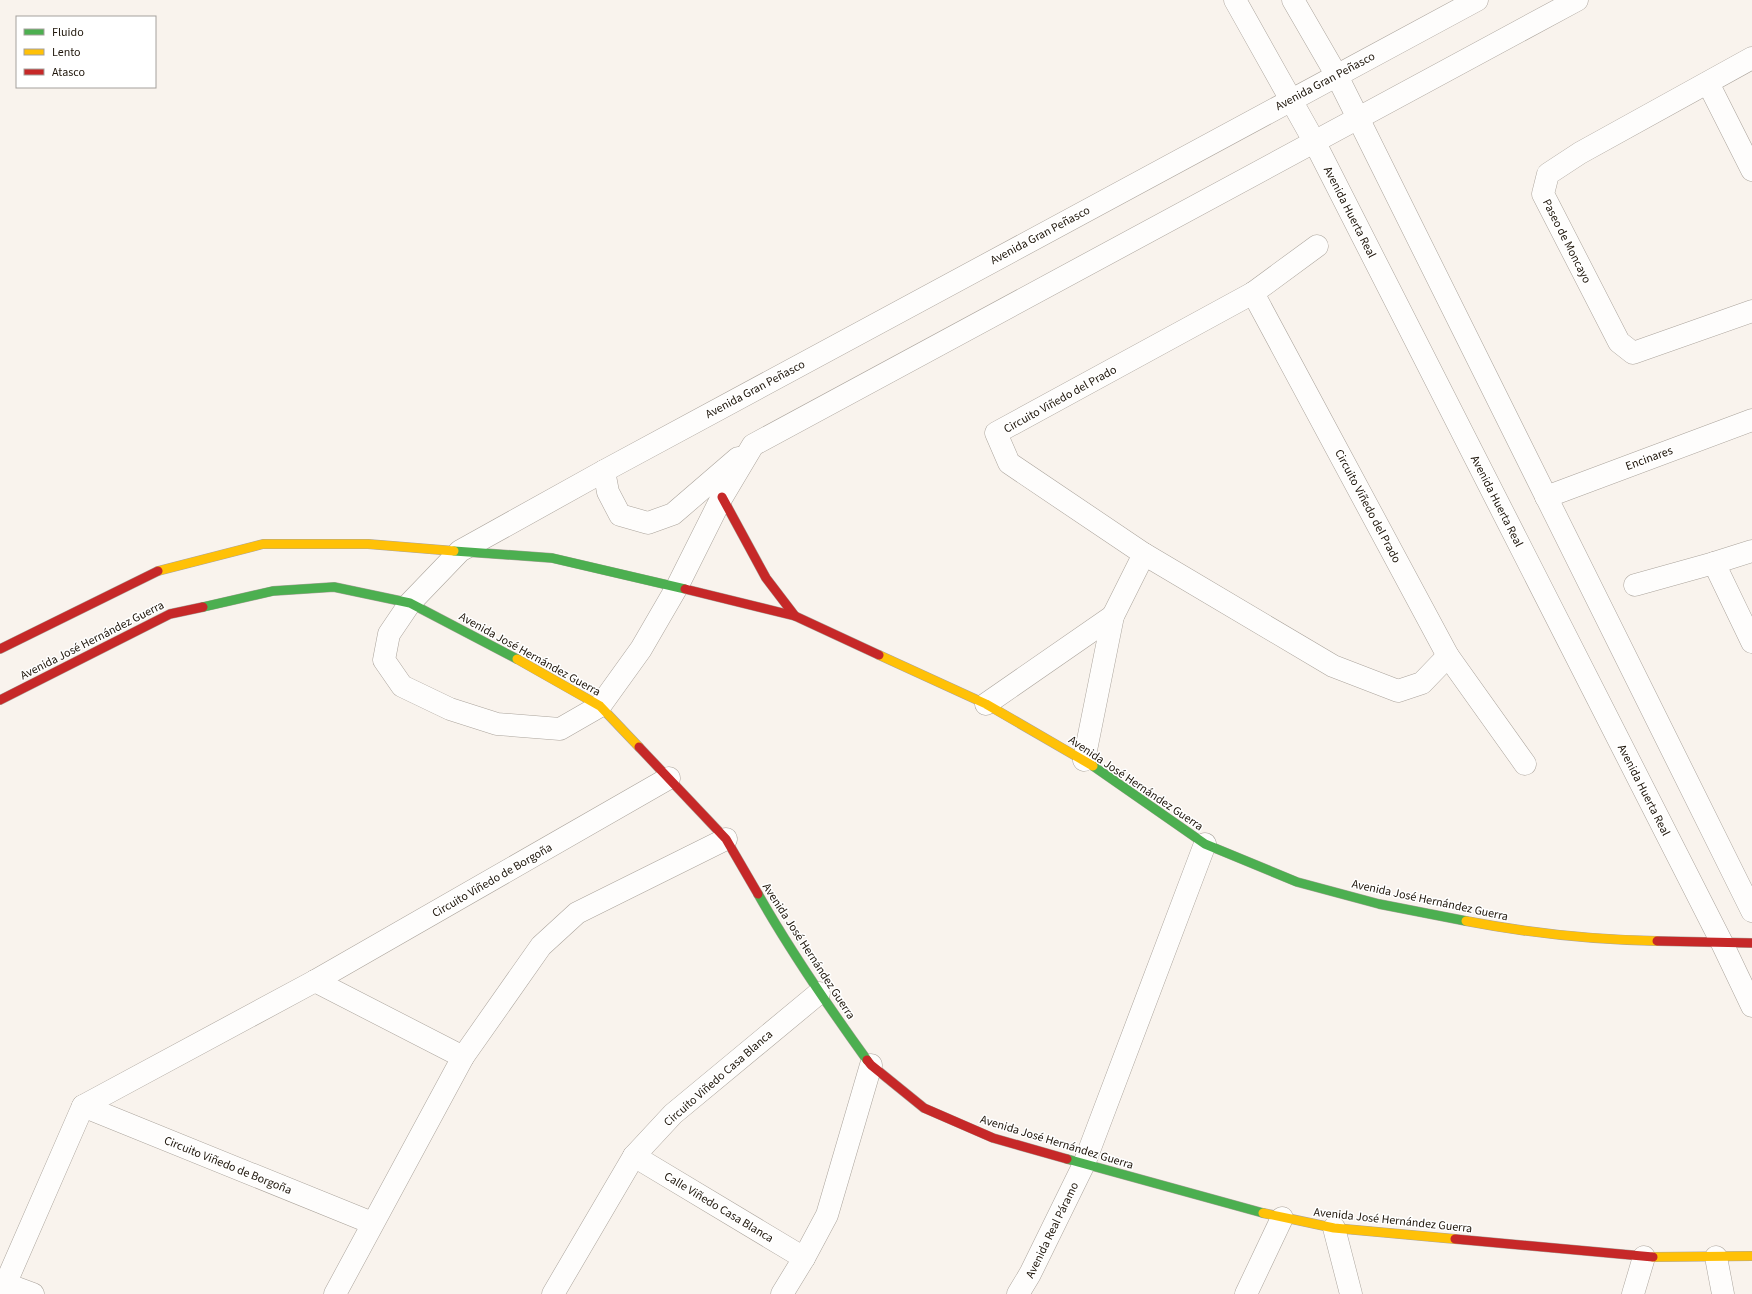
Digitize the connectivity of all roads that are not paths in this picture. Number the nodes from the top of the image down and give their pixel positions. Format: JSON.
{"nodes":[{"id":1,"x":1235,"y":0,"type":"edge"},
{"id":2,"x":1293,"y":0,"type":"edge"},
{"id":3,"x":1476,"y":0,"type":"edge"},
{"id":4,"x":1577,"y":0,"type":"edge"},
{"id":5,"x":1752,"y":58,"type":"edge"},
{"id":6,"x":1337,"y":76,"type":"junction"},
{"id":7,"x":1708,"y":82,"type":"junction"},
{"id":8,"x":1291,"y":100,"type":"junction"},
{"id":9,"x":1358,"y":118,"type":"junction"},
{"id":10,"x":1314,"y":141,"type":"junction"},
{"id":11,"x":1752,"y":170,"type":"edge"},
{"id":12,"x":1317,"y":246,"type":"dead end"},
{"id":13,"x":1253,"y":293,"type":"junction"},
{"id":14,"x":1752,"y":312,"type":"edge"},
{"id":15,"x":1752,"y":420,"type":"edge"},
{"id":16,"x":753,"y":445,"type":"junction"},
{"id":17,"x":604,"y":471,"type":"junction"},
{"id":18,"x":722,"y":497,"type":"junction"},
{"id":19,"x":1546,"y":497,"type":"junction"},
{"id":20,"x":1752,"y":551,"type":"edge"},
{"id":21,"x":460,"y":552,"type":"junction"},
{"id":22,"x":1144,"y":554,"type":"junction"},
{"id":23,"x":1714,"y":563,"type":"junction"},
{"id":24,"x":1636,"y":585,"type":"dead end"},
{"id":25,"x":677,"y":587,"type":"junction"},
{"id":26,"x":410,"y":602,"type":"junction"},
{"id":27,"x":795,"y":616,"type":"junction"},
{"id":28,"x":1113,"y":616,"type":"junction"},
{"id":29,"x":1752,"y":642,"type":"edge"},
{"id":30,"x":0,"y":649,"type":"edge"},
{"id":31,"x":1448,"y":656,"type":"junction"},
{"id":32,"x":0,"y":700,"type":"edge"},
{"id":33,"x":986,"y":704,"type":"junction"},
{"id":34,"x":600,"y":706,"type":"junction"},
{"id":35,"x":1084,"y":760,"type":"junction"},
{"id":36,"x":1525,"y":764,"type":"dead end"},
{"id":37,"x":669,"y":778,"type":"junction"},
{"id":38,"x":726,"y":839,"type":"junction"},
{"id":39,"x":1205,"y":844,"type":"junction"},
{"id":40,"x":1752,"y":911,"type":"edge"},
{"id":41,"x":1722,"y":943,"type":"junction"},
{"id":42,"x":1752,"y":943,"type":"edge"},
{"id":43,"x":315,"y":981,"type":"junction"},
{"id":44,"x":819,"y":993,"type":"junction"},
{"id":45,"x":1752,"y":1006,"type":"edge"},
{"id":46,"x":463,"y":1057,"type":"junction"},
{"id":47,"x":871,"y":1065,"type":"junction"},
{"id":48,"x":83,"y":1106,"type":"junction"},
{"id":49,"x":634,"y":1156,"type":"junction"},
{"id":50,"x":1084,"y":1164,"type":"junction"},
{"id":51,"x":1282,"y":1218,"type":"junction"},
{"id":52,"x":372,"y":1223,"type":"junction"},
{"id":53,"x":1334,"y":1228,"type":"junction"},
{"id":54,"x":1752,"y":1256,"type":"edge"},
{"id":55,"x":1644,"y":1257,"type":"junction"},
{"id":56,"x":1716,"y":1257,"type":"junction"},
{"id":57,"x":804,"y":1258,"type":"junction"},
{"id":58,"x":3,"y":1289,"type":"edge"},
{"id":59,"x":34,"y":1294,"type":"edge"},
{"id":60,"x":335,"y":1294,"type":"edge"},
{"id":61,"x":553,"y":1294,"type":"edge"},
{"id":62,"x":782,"y":1294,"type":"edge"},
{"id":63,"x":1018,"y":1294,"type":"edge"},
{"id":64,"x":1246,"y":1294,"type":"edge"},
{"id":65,"x":1351,"y":1294,"type":"edge"},
{"id":66,"x":1633,"y":1294,"type":"edge"},
{"id":67,"x":1723,"y":1294,"type":"edge"}],
"edges":[{"from":1,"to":8,"type":"street","name":"Avenida Huerta Real"},
{"from":2,"to":6,"type":"street"},
{"from":3,"to":6,"type":"street","name":"Avenida Gran Peñasco"},
{"from":4,"to":9,"type":"street"},
{"from":5,"to":7,"type":"street","name":"Paseo de Moncayo"},
{"from":6,"to":8,"type":"street","name":"Avenida Gran Peñasco"},
{"from":6,"to":9,"type":"street"},
{"from":7,"to":11,"type":"street"},
{"from":7,"to":14,"type":"street","name":"Paseo de Moncayo"},
{"from":8,"to":10,"type":"street","name":"Avenida Huerta Real"},
{"from":8,"to":17,"type":"street","name":"Avenida Gran Peñasco"},
{"from":9,"to":10,"type":"street"},
{"from":9,"to":19,"type":"street"},
{"from":10,"to":16,"type":"street"},
{"from":10,"to":41,"type":"street","name":"Avenida Huerta Real"},
{"from":12,"to":13,"type":"street","name":"Circuito Viñedo del Prado"},
{"from":13,"to":22,"type":"street","name":"Circuito Viñedo del Prado"},
{"from":13,"to":31,"type":"street","name":"Circuito Viñedo del Prado"},
{"from":15,"to":19,"type":"street","name":"Encinares"},
{"from":16,"to":17,"type":"street"},
{"from":16,"to":18,"type":"street","name":"Avenida Gran Peñasco"},
{"from":17,"to":21,"type":"street","name":"Avenida Gran Peñasco"},
{"from":18,"to":25,"type":"street","name":"Avenida Gran Peñasco"},
{"from":18,"to":27,"type":"street"},
{"from":19,"to":40,"type":"street"},
{"from":20,"to":23,"type":"street"},
{"from":21,"to":25,"type":"street","name":"Avenida José Hernández Guerra"},
{"from":21,"to":26,"type":"street","name":"Avenida Gran Peñasco"},
{"from":21,"to":30,"type":"street","name":"Avenida José Hernández Guerra"},
{"from":22,"to":28,"type":"street"},
{"from":22,"to":31,"type":"street","name":"Circuito Viñedo del Prado"},
{"from":23,"to":24,"type":"street"},
{"from":23,"to":29,"type":"street"},
{"from":25,"to":27,"type":"street","name":"Avenida José Hernández Guerra"},
{"from":25,"to":34,"type":"street","name":"Avenida Gran Peñasco"},
{"from":26,"to":32,"type":"street","name":"Avenida José Hernández Guerra"},
{"from":26,"to":34,"type":"street","name":"Avenida José Hernández Guerra"},
{"from":26,"to":34,"type":"street","name":"Avenida Gran Peñasco"},
{"from":27,"to":33,"type":"street","name":"Avenida José Hernández Guerra"},
{"from":28,"to":33,"type":"street"},
{"from":28,"to":35,"type":"street"},
{"from":31,"to":36,"type":"street","name":"Circuito Viñedo del Prado"},
{"from":33,"to":35,"type":"street","name":"Avenida José Hernández Guerra"},
{"from":34,"to":37,"type":"street","name":"Avenida José Hernández Guerra"},
{"from":35,"to":39,"type":"street","name":"Avenida José Hernández Guerra"},
{"from":37,"to":38,"type":"street","name":"Avenida José Hernández Guerra"},
{"from":37,"to":43,"type":"street","name":"Circuito Viñedo de Borgoña"},
{"from":38,"to":44,"type":"street","name":"Avenida José Hernández Guerra"},
{"from":38,"to":46,"type":"street"},
{"from":39,"to":41,"type":"street","name":"Avenida José Hernández Guerra"},
{"from":39,"to":50,"type":"street","name":"Avenida Real Páramo"},
{"from":41,"to":42,"type":"street","name":"Avenida José Hernández Guerra"},
{"from":41,"to":45,"type":"street","name":"Avenida Huerta Real"},
{"from":43,"to":46,"type":"street"},
{"from":43,"to":48,"type":"street","name":"Circuito Viñedo de Borgoña"},
{"from":44,"to":47,"type":"street","name":"Avenida José Hernández Guerra"},
{"from":44,"to":49,"type":"street","name":"Circuito Viñedo Casa Blanca"},
{"from":46,"to":52,"type":"street"},
{"from":47,"to":50,"type":"street","name":"Avenida José Hernández Guerra"},
{"from":47,"to":57,"type":"street"},
{"from":48,"to":52,"type":"street","name":"Circuito Viñedo de Borgoña"},
{"from":48,"to":58,"type":"street"},
{"from":49,"to":57,"type":"street","name":"Calle Viñedo Casa Blanca"},
{"from":49,"to":61,"type":"street","name":"Circuito Viñedo Casa Blanca"},
{"from":50,"to":51,"type":"street","name":"Avenida José Hernández Guerra"},
{"from":50,"to":63,"type":"street","name":"Avenida Real Páramo"},
{"from":51,"to":53,"type":"street","name":"Avenida José Hernández Guerra"},
{"from":51,"to":64,"type":"street"},
{"from":52,"to":60,"type":"street"},
{"from":53,"to":55,"type":"street","name":"Avenida José Hernández Guerra"},
{"from":53,"to":65,"type":"street"},
{"from":54,"to":56,"type":"street","name":"Avenida José Hernández Guerra"},
{"from":55,"to":56,"type":"street","name":"Avenida José Hernández Guerra"},
{"from":55,"to":66,"type":"street"},
{"from":56,"to":67,"type":"street"},
{"from":57,"to":62,"type":"street"},
{"from":58,"to":59,"type":"street"}]}
